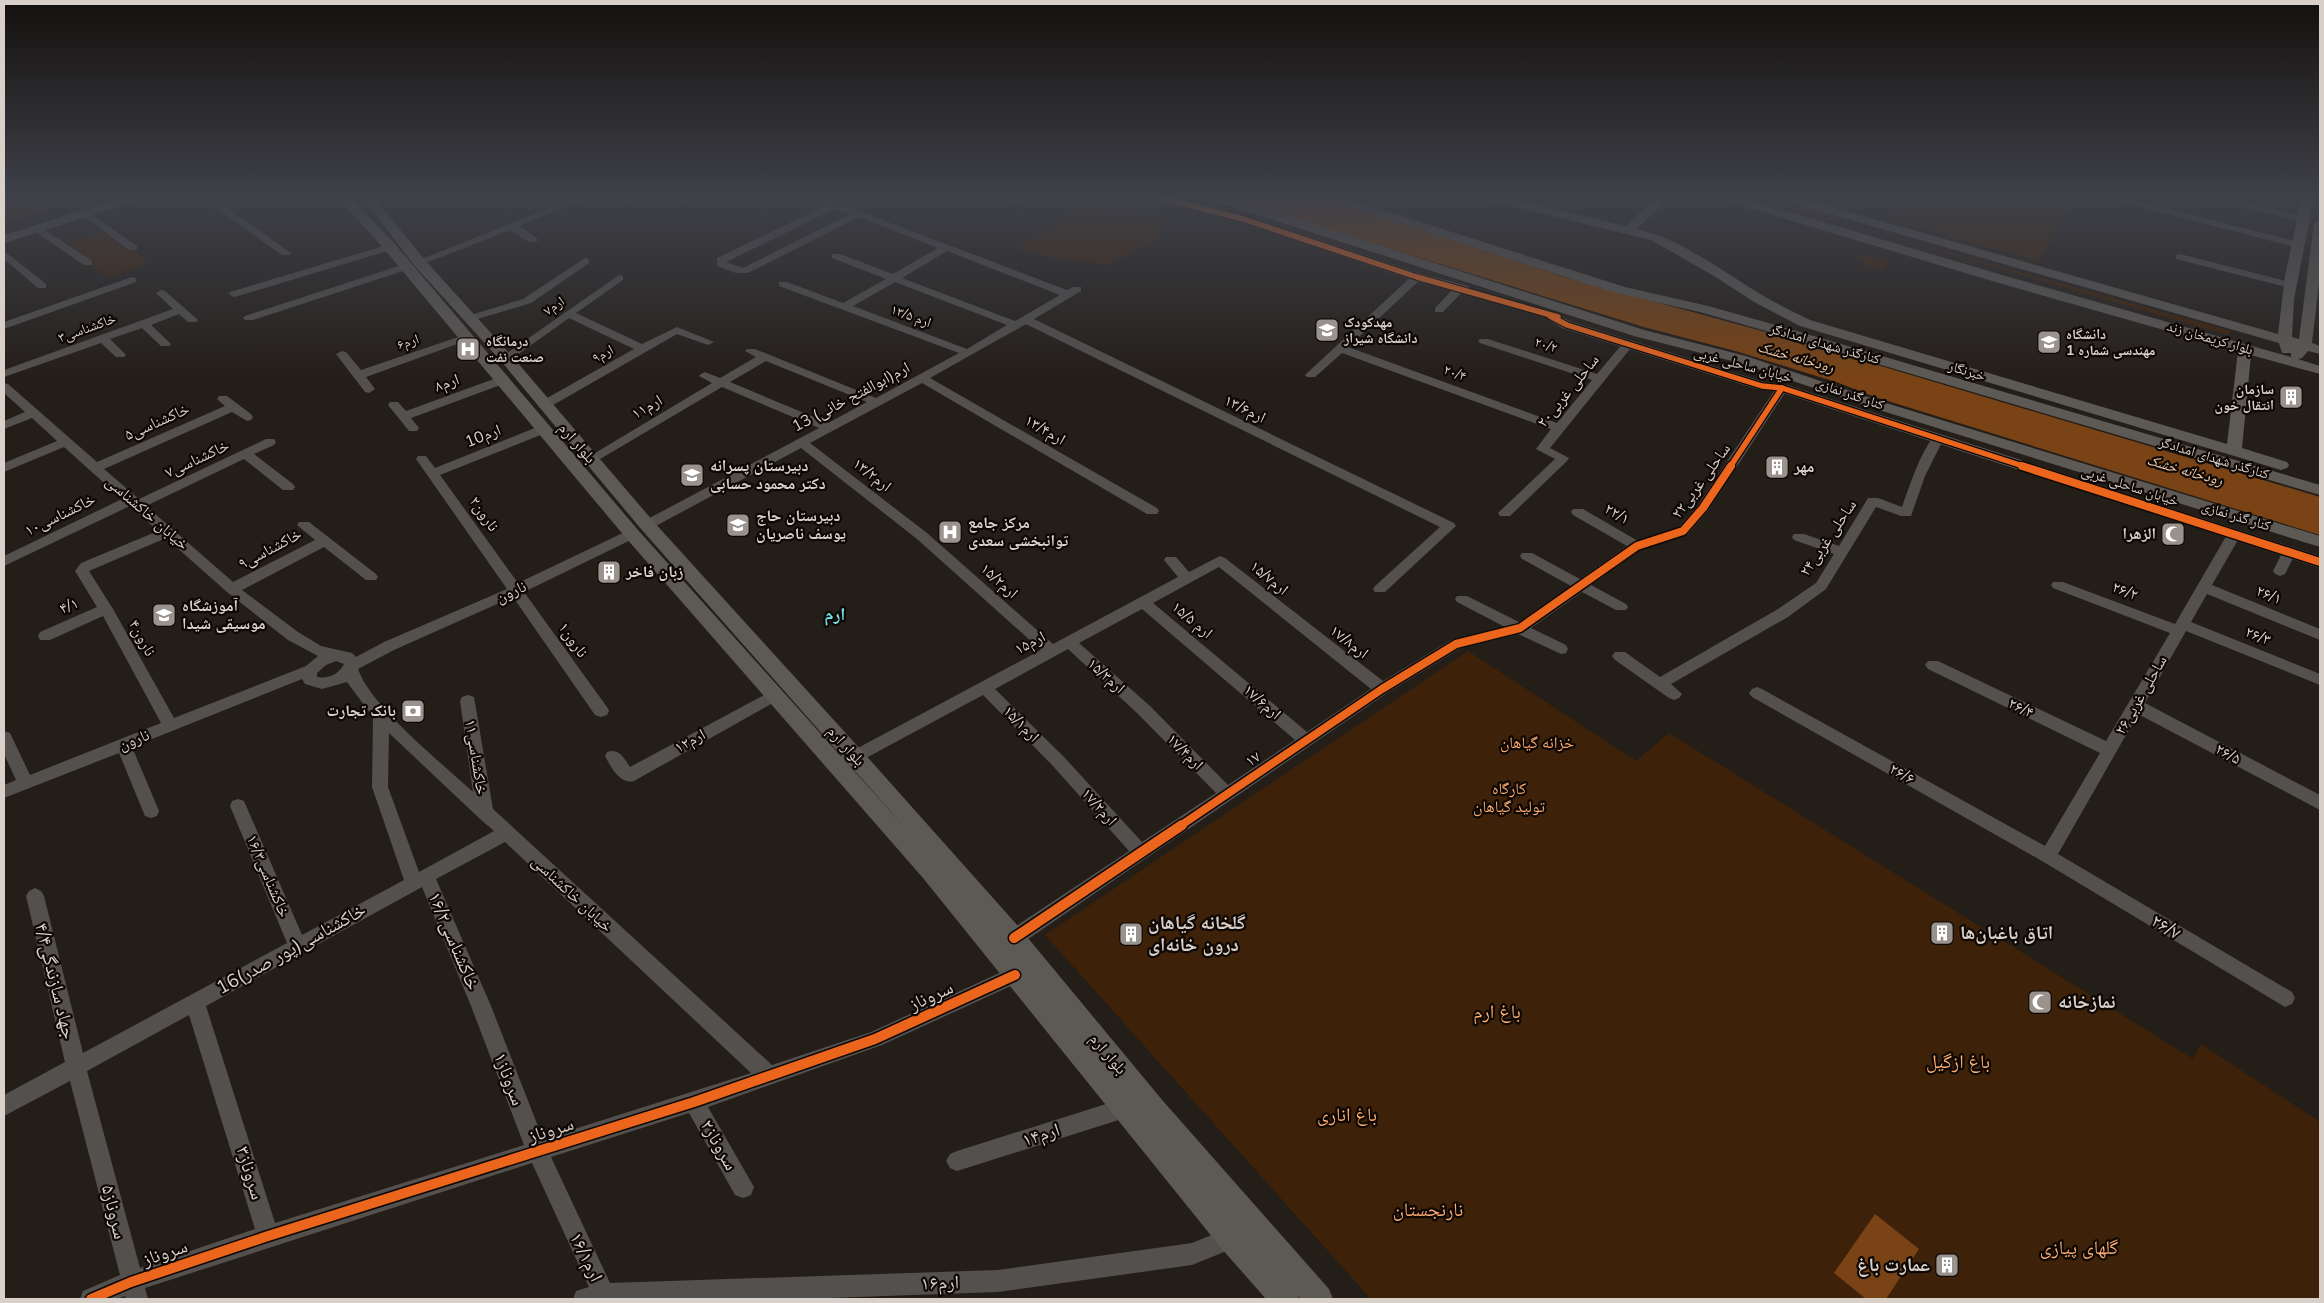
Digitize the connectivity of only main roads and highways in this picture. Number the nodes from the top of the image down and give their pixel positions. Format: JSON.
{"nodes":[{"id":1,"x":404,"y":258,"type":"edge"},
{"id":2,"x":408,"y":258,"type":"edge"},
{"id":3,"x":1360,"y":258,"type":"edge"},
{"id":4,"x":1405,"y":258,"type":"edge"},
{"id":5,"x":1523,"y":258,"type":"edge"},
{"id":6,"x":1693,"y":258,"type":"edge"},
{"id":7,"x":1930,"y":258,"type":"edge"},
{"id":8,"x":1995,"y":258,"type":"edge"},
{"id":9,"x":2296,"y":258,"type":"edge"},
{"id":10,"x":2315,"y":258,"type":"edge"},
{"id":11,"x":1533,"y":261,"type":"junction"},
{"id":12,"x":412,"y":264,"type":"junction"},
{"id":13,"x":1731,"y":282,"type":"junction"},
{"id":14,"x":1763,"y":301,"type":"junction"},
{"id":15,"x":1705,"y":304,"type":"junction"},
{"id":16,"x":2309,"y":305,"type":"junction"},
{"id":17,"x":1550,"y":316,"type":"junction"},
{"id":18,"x":2320,"y":317,"type":"edge"},
{"id":19,"x":1788,"y":325,"type":"junction"},
{"id":20,"x":472,"y":327,"type":"junction"},
{"id":21,"x":2237,"y":328,"type":"junction"},
{"id":22,"x":2283,"y":340,"type":"junction"},
{"id":23,"x":2229,"y":344,"type":"junction"},
{"id":24,"x":2305,"y":346,"type":"junction"},
{"id":25,"x":2245,"y":348,"type":"junction"},
{"id":26,"x":1673,"y":350,"type":"junction"},
{"id":27,"x":2320,"y":350,"type":"edge"},
{"id":28,"x":2291,"y":362,"type":"junction"},
{"id":29,"x":2320,"y":370,"type":"edge"},
{"id":30,"x":1782,"y":388,"type":"junction"},
{"id":31,"x":535,"y":403,"type":"junction"},
{"id":32,"x":1881,"y":406,"type":"junction"},
{"id":33,"x":2234,"y":450,"type":"junction"},
{"id":34,"x":2318,"y":477,"type":"edge"},
{"id":35,"x":2320,"y":490,"type":"edge"},
{"id":36,"x":640,"y":530,"type":"junction"},
{"id":37,"x":2320,"y":542,"type":"edge"},
{"id":38,"x":2320,"y":562,"type":"edge"},
{"id":39,"x":847,"y":761,"type":"junction"},
{"id":40,"x":1285,"y":1299,"type":"edge"},
{"id":41,"x":1320,"y":1299,"type":"edge"}],
"edges":[{"from":1,"to":12,"type":"main road","name":"بلوار ارم"},
{"from":2,"to":12,"type":"main road","name":"بلوار ارم"},
{"from":3,"to":17,"type":"main road","name":"خیابان ساحلی غربی"},
{"from":4,"to":32,"type":"main road","name":"کنار گذر نمازی"},
{"from":5,"to":11,"type":"main road","name":"کنارگذر شهدای امدادگر"},
{"from":6,"to":13,"type":"main road","name":"خبرنگار"},
{"from":7,"to":23,"type":"main road","name":"بلوار کریمخان زند"},
{"from":8,"to":21,"type":"main road","name":"بلوار کریمخان زند"},
{"from":9,"to":22,"type":"main road"},
{"from":10,"to":16,"type":"main road"},
{"from":11,"to":15,"type":"main road"},
{"from":11,"to":35,"type":"main road","name":"کنارگذر شهدای امدادگر"},
{"from":12,"to":20,"type":"main road","name":"بلوار ارم"},
{"from":13,"to":14,"type":"main road","name":"خبرنگار"},
{"from":13,"to":15,"type":"main road"},
{"from":14,"to":19,"type":"main road"},
{"from":14,"to":33,"type":"main road","name":"خبرنگار"},
{"from":15,"to":19,"type":"main road"},
{"from":16,"to":18,"type":"main road"},
{"from":16,"to":24,"type":"main road"},
{"from":17,"to":26,"type":"main road","name":"خیابان ساحلی غربی"},
{"from":17,"to":30,"type":"main road","name":"خیابان ساحلی غربی"},
{"from":19,"to":34,"type":"main road"},
{"from":20,"to":31,"type":"main road","name":"بلوار ارم"},
{"from":20,"to":31,"type":"main road","name":"بلوار ارم"},
{"from":21,"to":22,"type":"main road","name":"بلوار کریمخان زند"},
{"from":21,"to":23,"type":"main road"},
{"from":22,"to":24,"type":"main road","name":"بلوار کریمخان زند"},
{"from":22,"to":28,"type":"main road"},
{"from":23,"to":25,"type":"main road","name":"بلوار کریمخان زند"},
{"from":24,"to":27,"type":"main road","name":"بلوار کریمخان زند"},
{"from":24,"to":28,"type":"main road"},
{"from":25,"to":28,"type":"main road","name":"بلوار کریمخان زند"},
{"from":25,"to":33,"type":"main road"},
{"from":26,"to":30,"type":"main road","name":"خیابان ساحلی غربی"},
{"from":26,"to":32,"type":"main road"},
{"from":28,"to":29,"type":"main road","name":"بلوار کریمخان زند"},
{"from":30,"to":38,"type":"main road","name":"خیابان ساحلی غربی"},
{"from":31,"to":36,"type":"main road","name":"بلوار ارم"},
{"from":31,"to":36,"type":"main road","name":"بلوار ارم"},
{"from":32,"to":37,"type":"main road","name":"کنار گذر نمازی"},
{"from":33,"to":34,"type":"main road","name":"خبرنگار"},
{"from":36,"to":39,"type":"main road","name":"بلوار ارم"},
{"from":36,"to":39,"type":"main road","name":"بلوار ارم"},
{"from":39,"to":40,"type":"main road","name":"بلوار ارم"},
{"from":39,"to":41,"type":"main road","name":"بلوار ارم"}]}
